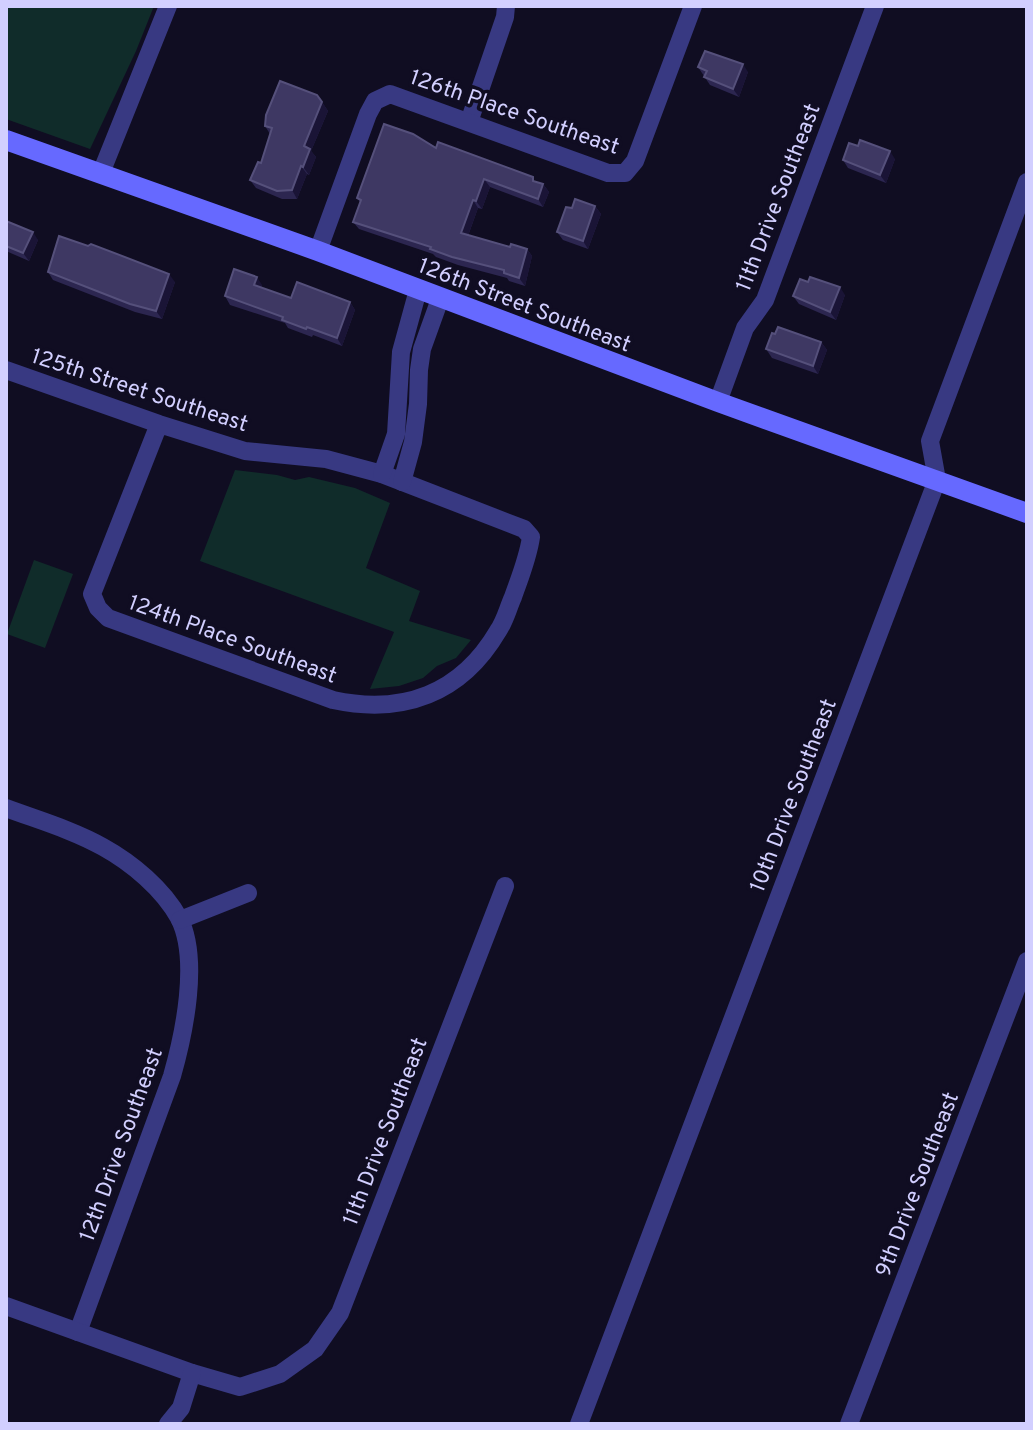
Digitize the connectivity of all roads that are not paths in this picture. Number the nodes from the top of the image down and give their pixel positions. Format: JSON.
{"nodes":[{"id":1,"x":168,"y":6,"type":"edge"},
{"id":2,"x":506,"y":6,"type":"edge"},
{"id":3,"x":693,"y":6,"type":"edge"},
{"id":4,"x":875,"y":6,"type":"edge"},
{"id":5,"x":469,"y":122,"type":"junction"},
{"id":6,"x":6,"y":140,"type":"edge"},
{"id":7,"x":101,"y":173,"type":"junction"},
{"id":8,"x":1027,"y":182,"type":"edge"},
{"id":9,"x":318,"y":251,"type":"junction"},
{"id":10,"x":418,"y":290,"type":"junction"},
{"id":11,"x":440,"y":299,"type":"junction"},
{"id":12,"x":6,"y":370,"type":"edge"},
{"id":13,"x":718,"y":402,"type":"junction"},
{"id":14,"x":159,"y":424,"type":"junction"},
{"id":15,"x":382,"y":474,"type":"junction"},
{"id":16,"x":937,"y":480,"type":"junction"},
{"id":17,"x":402,"y":482,"type":"junction"},
{"id":18,"x":1027,"y":513,"type":"edge"},
{"id":19,"x":531,"y":537,"type":"joint"},
{"id":20,"x":6,"y":808,"type":"edge"},
{"id":21,"x":505,"y":886,"type":"dead end"},
{"id":22,"x":248,"y":893,"type":"dead end"},
{"id":23,"x":180,"y":920,"type":"junction"},
{"id":24,"x":1027,"y":961,"type":"edge"},
{"id":25,"x":6,"y":1306,"type":"edge"},
{"id":26,"x":78,"y":1332,"type":"junction"},
{"id":27,"x":192,"y":1373,"type":"junction"},
{"id":28,"x":168,"y":1424,"type":"edge"},
{"id":29,"x":579,"y":1424,"type":"edge"},
{"id":30,"x":849,"y":1424,"type":"edge"}],
"edges":[{"from":1,"to":7,"type":"street"},
{"from":2,"to":5,"type":"street"},
{"from":3,"to":5,"type":"street","name":"126th Place Southeast"},
{"from":4,"to":13,"type":"street","name":"11th Drive Southeast"},
{"from":5,"to":9,"type":"street","name":"126th Place Southeast"},
{"from":6,"to":7,"type":"street","name":"126th Street Southeast"},
{"from":7,"to":9,"type":"street","name":"126th Street Southeast"},
{"from":8,"to":16,"type":"street"},
{"from":9,"to":10,"type":"street","name":"126th Street Southeast"},
{"from":10,"to":11,"type":"street","name":"126th Street Southeast"},
{"from":10,"to":15,"type":"street"},
{"from":11,"to":13,"type":"street","name":"126th Street Southeast"},
{"from":11,"to":17,"type":"street"},
{"from":12,"to":14,"type":"street","name":"125th Street Southeast"},
{"from":13,"to":16,"type":"street","name":"126th Street Southeast"},
{"from":14,"to":15,"type":"street","name":"125th Street Southeast"},
{"from":14,"to":19,"type":"street","name":"124th Place Southeast"},
{"from":15,"to":17,"type":"street","name":"125th Street Southeast"},
{"from":16,"to":18,"type":"street","name":"126th Street Southeast"},
{"from":16,"to":29,"type":"street","name":"10th Drive Southeast"},
{"from":17,"to":19,"type":"street","name":"125th Street Southeast"},
{"from":20,"to":23,"type":"street"},
{"from":21,"to":27,"type":"street","name":"11th Drive Southeast"},
{"from":22,"to":23,"type":"street"},
{"from":23,"to":26,"type":"street","name":"12th Drive Southeast"},
{"from":24,"to":30,"type":"street","name":"9th Drive Southeast"},
{"from":25,"to":26,"type":"street","name":"11th Drive Southeast"},
{"from":26,"to":27,"type":"street","name":"11th Drive Southeast"},
{"from":27,"to":28,"type":"street"}]}
